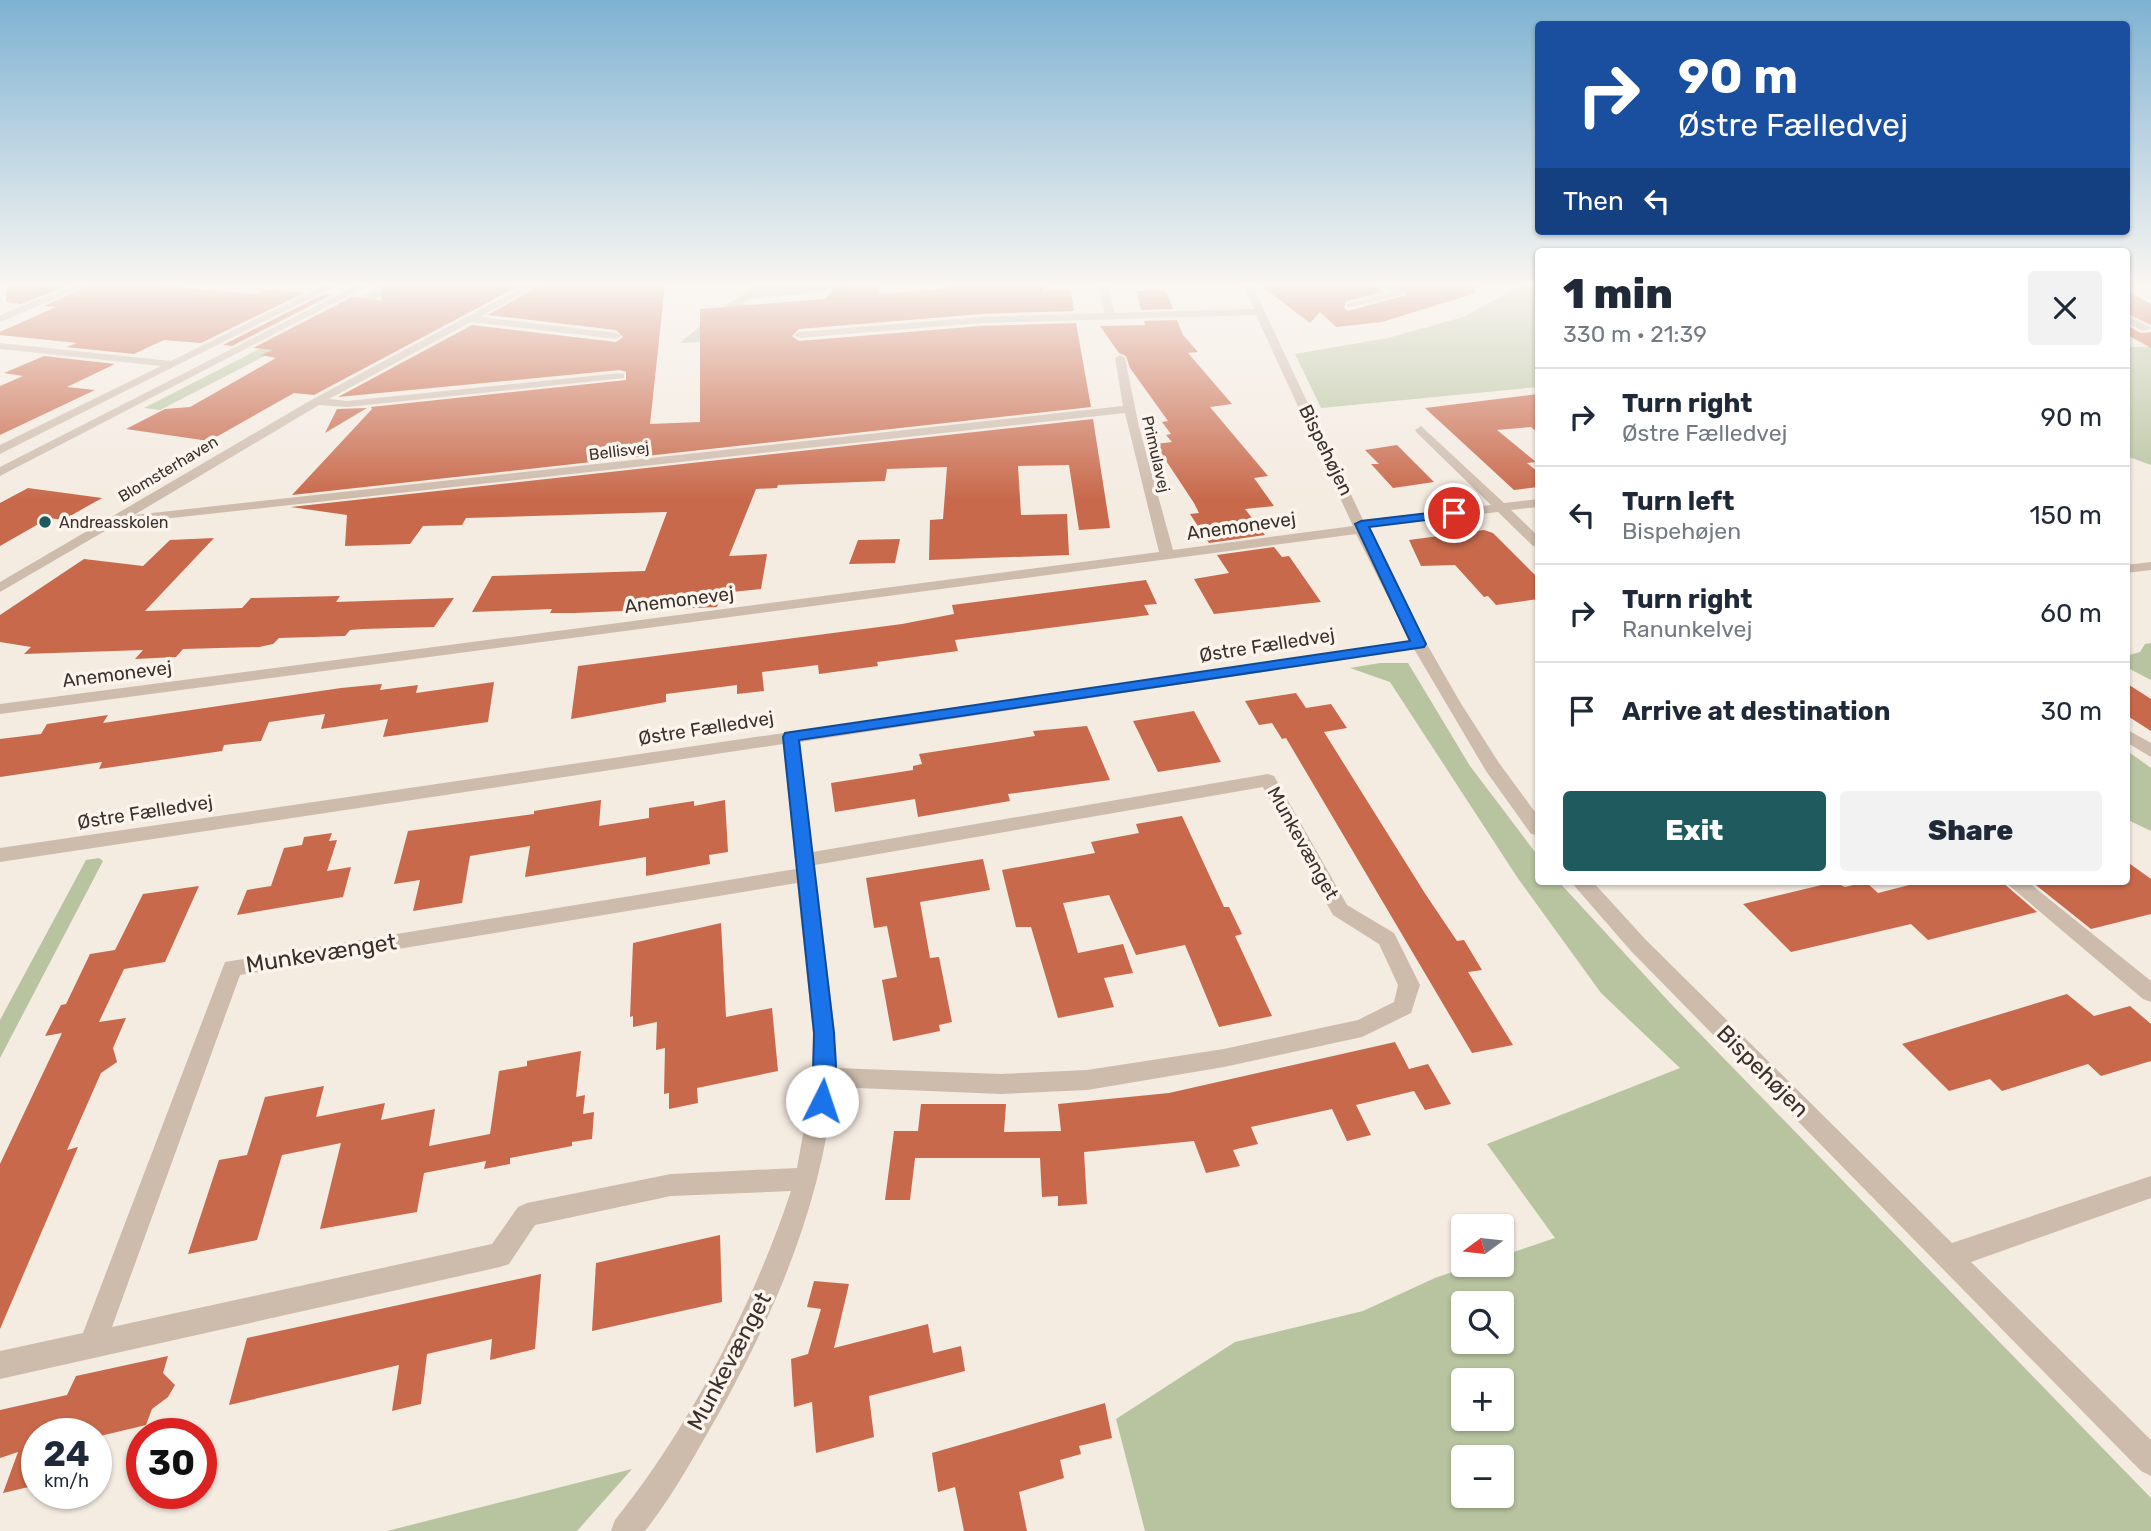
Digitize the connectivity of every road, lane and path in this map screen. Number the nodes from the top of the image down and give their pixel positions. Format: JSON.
{"nodes":[{"id":1,"x":101,"y":356,"type":"edge"},
{"id":2,"x":189,"y":356,"type":"edge"},
{"id":3,"x":225,"y":356,"type":"edge"},
{"id":4,"x":400,"y":356,"type":"edge"},
{"id":5,"x":1281,"y":356,"type":"edge"},
{"id":6,"x":1120,"y":358,"type":"dead end"},
{"id":7,"x":174,"y":364,"type":"junction"},
{"id":8,"x":205,"y":367,"type":"junction"},
{"id":9,"x":620,"y":376,"type":"dead end"},
{"id":10,"x":317,"y":401,"type":"junction"},
{"id":11,"x":1129,"y":409,"type":"junction"},
{"id":12,"x":1421,"y":430,"type":"dead end"},
{"id":13,"x":0,"y":450,"type":"edge"},
{"id":14,"x":0,"y":472,"type":"edge"},
{"id":15,"x":1535,"y":503,"type":"edge"},
{"id":16,"x":1501,"y":508,"type":"junction"},
{"id":17,"x":112,"y":521,"type":"junction"},
{"id":18,"x":1362,"y":527,"type":"junction"},
{"id":19,"x":1535,"y":540,"type":"edge"},
{"id":20,"x":1167,"y":555,"type":"junction"},
{"id":21,"x":2151,"y":566,"type":"edge"},
{"id":22,"x":2130,"y":569,"type":"edge"},
{"id":23,"x":0,"y":588,"type":"edge"},
{"id":24,"x":1419,"y":644,"type":"junction"},
{"id":25,"x":0,"y":709,"type":"edge"},
{"id":26,"x":791,"y":737,"type":"junction"},
{"id":27,"x":2130,"y":737,"type":"edge"},
{"id":28,"x":2151,"y":751,"type":"edge"},
{"id":29,"x":1535,"y":825,"type":"edge"},
{"id":30,"x":0,"y":855,"type":"edge"},
{"id":31,"x":806,"y":867,"type":"junction"},
{"id":32,"x":1584,"y":885,"type":"edge"},
{"id":33,"x":2019,"y":885,"type":"edge"},
{"id":34,"x":2151,"y":993,"type":"edge"},
{"id":35,"x":826,"y":1077,"type":"junction"},
{"id":36,"x":807,"y":1179,"type":"junction"},
{"id":37,"x":2151,"y":1187,"type":"edge"},
{"id":38,"x":1948,"y":1257,"type":"junction"},
{"id":39,"x":92,"y":1345,"type":"junction"},
{"id":40,"x":0,"y":1365,"type":"edge"},
{"id":41,"x":2151,"y":1461,"type":"edge"},
{"id":42,"x":626,"y":1531,"type":"edge"}],
"edges":[{"from":1,"to":7,"type":"street"},
{"from":2,"to":7,"type":"street"},
{"from":3,"to":8,"type":"street"},
{"from":4,"to":10,"type":"street","name":"Blomsterhaven"},
{"from":5,"to":18,"type":"street","name":"Bispehøjen"},
{"from":6,"to":11,"type":"street","name":"Primulavej"},
{"from":7,"to":8,"type":"street"},
{"from":7,"to":13,"type":"street"},
{"from":8,"to":14,"type":"street"},
{"from":9,"to":10,"type":"street"},
{"from":10,"to":17,"type":"street","name":"Blomsterhaven"},
{"from":11,"to":17,"type":"street","name":"Bellisvej"},
{"from":11,"to":20,"type":"street","name":"Primulavej"},
{"from":12,"to":16,"type":"street"},
{"from":15,"to":16,"type":"street","name":"Anemonevej"},
{"from":16,"to":18,"type":"street","name":"Anemonevej"},
{"from":16,"to":19,"type":"street"},
{"from":17,"to":23,"type":"street","name":"Blomsterhaven"},
{"from":18,"to":20,"type":"street","name":"Anemonevej"},
{"from":18,"to":24,"type":"street","name":"Bispehøjen"},
{"from":20,"to":25,"type":"street","name":"Anemonevej"},
{"from":21,"to":22,"type":"street"},
{"from":24,"to":26,"type":"street","name":"Østre Fælledvej"},
{"from":24,"to":29,"type":"street","name":"Bispehøjen"},
{"from":26,"to":30,"type":"street","name":"Østre Fælledvej"},
{"from":26,"to":31,"type":"street","name":"Munkevænget"},
{"from":27,"to":28,"type":"street"},
{"from":31,"to":35,"type":"street","name":"Munkevænget"},
{"from":31,"to":35,"type":"street","name":"Munkevænget"},
{"from":31,"to":39,"type":"street","name":"Munkevænget"},
{"from":32,"to":38,"type":"street","name":"Bispehøjen"},
{"from":33,"to":34,"type":"street"},
{"from":35,"to":36,"type":"street","name":"Munkevænget"},
{"from":36,"to":39,"type":"street"},
{"from":36,"to":42,"type":"street","name":"Munkevænget"},
{"from":37,"to":38,"type":"street"},
{"from":38,"to":41,"type":"street","name":"Bispehøjen"},
{"from":39,"to":40,"type":"street"}]}
